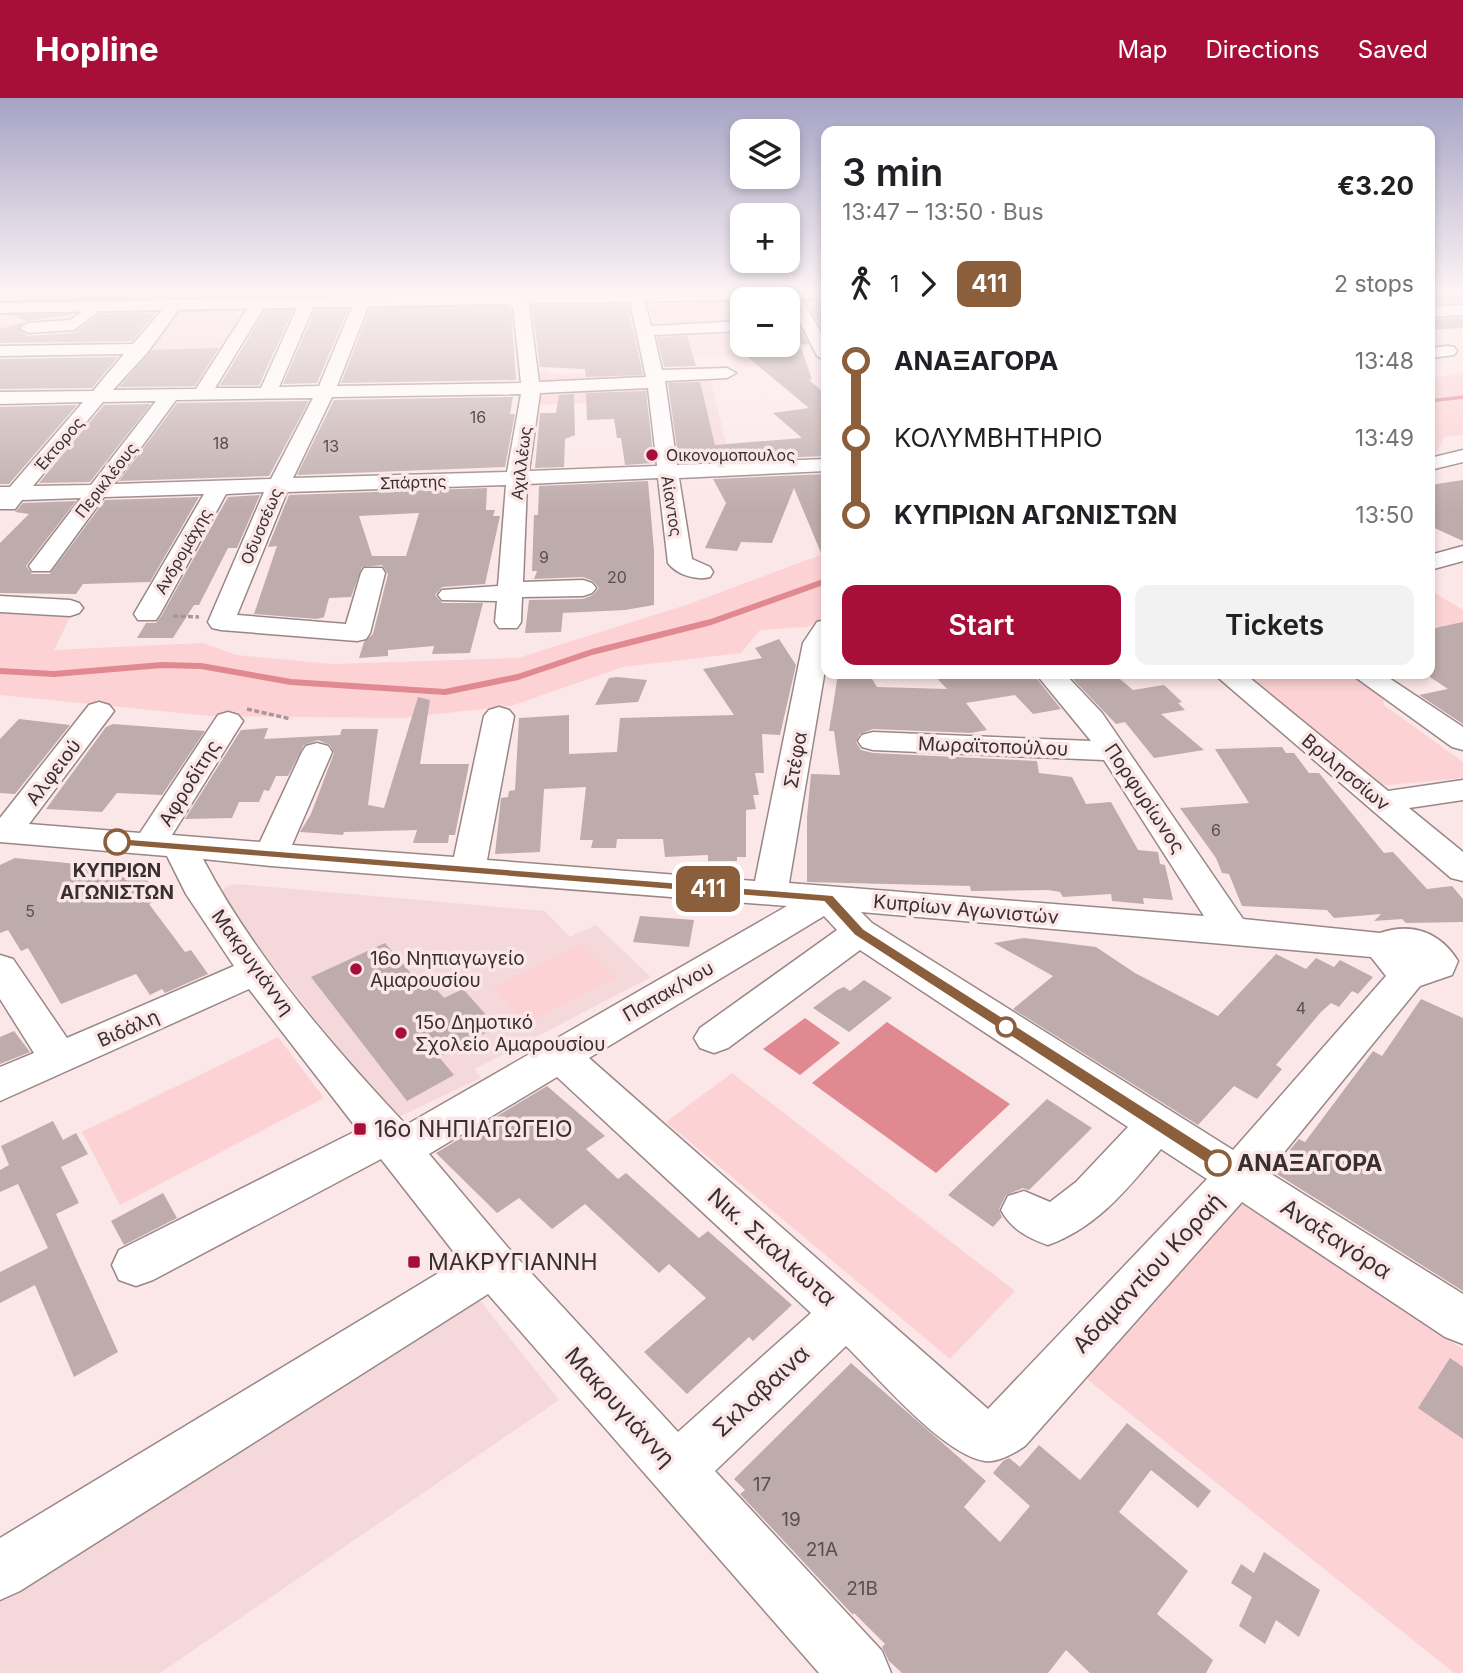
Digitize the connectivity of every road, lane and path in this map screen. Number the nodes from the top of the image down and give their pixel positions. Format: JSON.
{"nodes":[{"id":1,"x":127,"y":366,"type":"edge"},
{"id":2,"x":220,"y":366,"type":"edge"},
{"id":3,"x":280,"y":366,"type":"edge"},
{"id":4,"x":336,"y":366,"type":"edge"},
{"id":5,"x":526,"y":366,"type":"edge"},
{"id":6,"x":652,"y":366,"type":"edge"},
{"id":7,"x":727,"y":373,"type":"dead end"},
{"id":8,"x":656,"y":379,"type":"junction"},
{"id":9,"x":531,"y":388,"type":"junction"},
{"id":10,"x":326,"y":391,"type":"junction"},
{"id":11,"x":268,"y":392,"type":"junction"},
{"id":12,"x":203,"y":393,"type":"junction"},
{"id":13,"x":171,"y":394,"type":"junction"},
{"id":14,"x":101,"y":396,"type":"junction"},
{"id":15,"x":0,"y":398,"type":"edge"},
{"id":16,"x":1460,"y":459,"type":"edge"},
{"id":17,"x":1435,"y":463,"type":"edge"},
{"id":18,"x":821,"y":465,"type":"edge"},
{"id":19,"x":666,"y":472,"type":"junction"},
{"id":20,"x":517,"y":478,"type":"junction"},
{"id":21,"x":278,"y":486,"type":"junction"},
{"id":22,"x":219,"y":487,"type":"junction"},
{"id":23,"x":97,"y":491,"type":"junction"},
{"id":24,"x":8,"y":494,"type":"edge"},
{"id":25,"x":0,"y":512,"type":"edge"},
{"id":26,"x":1463,"y":553,"type":"edge"},
{"id":27,"x":1435,"y":561,"type":"edge"},
{"id":28,"x":41,"y":566,"type":"dead end"},
{"id":29,"x":701,"y":572,"type":"dead end"},
{"id":30,"x":373,"y":573,"type":"dead end"},
{"id":31,"x":583,"y":589,"type":"dead end"},
{"id":32,"x":510,"y":592,"type":"junction"},
{"id":33,"x":451,"y":595,"type":"dead end"},
{"id":34,"x":0,"y":604,"type":"edge"},
{"id":35,"x":70,"y":608,"type":"dead end"},
{"id":36,"x":147,"y":614,"type":"joint"},
{"id":37,"x":221,"y":619,"type":"junction"},
{"id":38,"x":508,"y":622,"type":"dead end"},
{"id":39,"x":821,"y":636,"type":"edge"},
{"id":40,"x":1055,"y":679,"type":"edge"},
{"id":41,"x":1234,"y":679,"type":"edge"},
{"id":42,"x":1372,"y":679,"type":"edge"},
{"id":43,"x":99,"y":711,"type":"dead end"},
{"id":44,"x":499,"y":716,"type":"dead end"},
{"id":45,"x":291,"y":719,"type":"dead end"},
{"id":46,"x":228,"y":721,"type":"joint"},
{"id":47,"x":873,"y":741,"type":"dead end"},
{"id":48,"x":1463,"y":741,"type":"edge"},
{"id":49,"x":1113,"y":751,"type":"junction"},
{"id":50,"x":317,"y":752,"type":"dead end"},
{"id":51,"x":1463,"y":790,"type":"edge"},
{"id":52,"x":1382,"y":802,"type":"junction"},
{"id":53,"x":3,"y":832,"type":"edge"},
{"id":54,"x":164,"y":846,"type":"junction"},
{"id":55,"x":271,"y":855,"type":"junction"},
{"id":56,"x":468,"y":870,"type":"junction"},
{"id":57,"x":1463,"y":870,"type":"edge"},
{"id":58,"x":770,"y":894,"type":"junction"},
{"id":59,"x":828,"y":898,"type":"junction"},
{"id":60,"x":1232,"y":930,"type":"junction"},
{"id":61,"x":859,"y":932,"type":"junction"},
{"id":62,"x":1432,"y":961,"type":"edge"},
{"id":63,"x":0,"y":968,"type":"edge"},
{"id":64,"x":256,"y":971,"type":"junction"},
{"id":65,"x":715,"y":1038,"type":"dead end"},
{"id":66,"x":558,"y":1054,"type":"junction"},
{"id":67,"x":59,"y":1059,"type":"junction"},
{"id":68,"x":0,"y":1085,"type":"edge"},
{"id":69,"x":1158,"y":1124,"type":"junction"},
{"id":70,"x":395,"y":1141,"type":"junction"},
{"id":71,"x":1238,"y":1176,"type":"junction"},
{"id":72,"x":1024,"y":1210,"type":"dead end"},
{"id":73,"x":136,"y":1265,"type":"dead end"},
{"id":74,"x":493,"y":1265,"type":"junction"},
{"id":75,"x":846,"y":1313,"type":"junction"},
{"id":76,"x":1463,"y":1321,"type":"edge"},
{"id":77,"x":987,"y":1436,"type":"joint"},
{"id":78,"x":677,"y":1469,"type":"junction"},
{"id":79,"x":0,"y":1571,"type":"edge"},
{"id":80,"x":860,"y":1673,"type":"edge"}],
"edges":[{"from":1,"to":14,"type":"street","name":"Έκτορος"},
{"from":2,"to":12,"type":"street"},
{"from":3,"to":11,"type":"street"},
{"from":4,"to":10,"type":"street","name":"Οδυσσέως"},
{"from":5,"to":9,"type":"street","name":"Αχιλλέως"},
{"from":6,"to":8,"type":"street","name":"Αίαντος"},
{"from":7,"to":8,"type":"street"},
{"from":8,"to":9,"type":"street"},
{"from":8,"to":19,"type":"street","name":"Αίαντος"},
{"from":9,"to":10,"type":"street"},
{"from":9,"to":20,"type":"street","name":"Αχιλλέως"},
{"from":10,"to":11,"type":"street"},
{"from":10,"to":21,"type":"street","name":"Οδυσσέως"},
{"from":11,"to":12,"type":"street"},
{"from":12,"to":13,"type":"street"},
{"from":13,"to":14,"type":"street"},
{"from":13,"to":23,"type":"street","name":"Περικλέους"},
{"from":14,"to":15,"type":"street"},
{"from":14,"to":24,"type":"street","name":"Έκτορος"},
{"from":16,"to":17,"type":"street"},
{"from":18,"to":19,"type":"street","name":"Σπάρτης"},
{"from":19,"to":20,"type":"street","name":"Σπάρτης"},
{"from":19,"to":29,"type":"street","name":"Αίαντος"},
{"from":20,"to":21,"type":"street","name":"Σπάρτης"},
{"from":20,"to":32,"type":"street","name":"Αχιλλέως"},
{"from":21,"to":22,"type":"street","name":"Σπάρτης"},
{"from":21,"to":37,"type":"street","name":"Οδυσσέως"},
{"from":22,"to":23,"type":"street","name":"Σπάρτης"},
{"from":22,"to":36,"type":"street","name":"Ανδρομάχης"},
{"from":23,"to":24,"type":"street","name":"Σπάρτης"},
{"from":23,"to":28,"type":"street","name":"Περικλέους"},
{"from":24,"to":25,"type":"street","name":"Έκτορος"},
{"from":26,"to":27,"type":"street"},
{"from":30,"to":37,"type":"street"},
{"from":31,"to":32,"type":"street"},
{"from":32,"to":33,"type":"street"},
{"from":32,"to":38,"type":"street","name":"Αχιλλέως"},
{"from":34,"to":35,"type":"street"},
{"from":36,"to":37,"type":"path"},
{"from":39,"to":58,"type":"street","name":"Στέφα"},
{"from":40,"to":49,"type":"street","name":"Πορφυρίωνος"},
{"from":41,"to":52,"type":"street","name":"Βριλησσίων"},
{"from":42,"to":48,"type":"street"},
{"from":43,"to":53,"type":"street","name":"Αλφειού"},
{"from":44,"to":56,"type":"street"},
{"from":45,"to":46,"type":"path"},
{"from":46,"to":54,"type":"street","name":"Αφροδίτης"},
{"from":47,"to":49,"type":"street","name":"Μωραϊτοπούλου"},
{"from":49,"to":60,"type":"street","name":"Πορφυρίωνος"},
{"from":50,"to":55,"type":"street"},
{"from":51,"to":52,"type":"street"},
{"from":52,"to":57,"type":"street","name":"Βριλησσίων"},
{"from":53,"to":54,"type":"street","name":"Κυπρίων Αγωνιστών"},
{"from":54,"to":55,"type":"street","name":"Κυπρίων Αγωνιστών"},
{"from":54,"to":64,"type":"street","name":"Μακρυγιάννη"},
{"from":55,"to":56,"type":"street","name":"Κυπρίων Αγωνιστών"},
{"from":56,"to":58,"type":"street","name":"Κυπρίων Αγωνιστών"},
{"from":58,"to":59,"type":"street","name":"Κυπρίων Αγωνιστών"},
{"from":59,"to":60,"type":"street","name":"Κυπρίων Αγωνιστών"},
{"from":59,"to":61,"type":"street","name":"Αναξαγόρα"},
{"from":59,"to":66,"type":"street","name":"Παπακ/νου"},
{"from":60,"to":62,"type":"street","name":"Κυπρίων Αγωνιστών"},
{"from":61,"to":65,"type":"street"},
{"from":61,"to":69,"type":"street","name":"Αναξαγόρα"},
{"from":62,"to":71,"type":"street","name":"Αδαμαντίου Κοραή"},
{"from":63,"to":67,"type":"street"},
{"from":64,"to":67,"type":"street","name":"Βιδάλη"},
{"from":64,"to":70,"type":"street","name":"Μακρυγιάννη"},
{"from":66,"to":70,"type":"street","name":"Παπακ/νου"},
{"from":66,"to":75,"type":"street","name":"Νικ. Σκαλκωτα"},
{"from":67,"to":68,"type":"street","name":"Βιδάλη"},
{"from":69,"to":71,"type":"street","name":"Αναξαγόρα"},
{"from":69,"to":72,"type":"street"},
{"from":70,"to":73,"type":"street"},
{"from":70,"to":74,"type":"street","name":"Μακρυγιάννη"},
{"from":71,"to":76,"type":"street","name":"Αναξαγόρα"},
{"from":71,"to":77,"type":"street","name":"Αδαμαντίου Κοραή"},
{"from":74,"to":78,"type":"street","name":"Μακρυγιάννη"},
{"from":74,"to":79,"type":"street"},
{"from":75,"to":77,"type":"street","name":"Νικ. Σκαλκωτα"},
{"from":75,"to":78,"type":"street","name":"Σκλαβαινα"},
{"from":78,"to":80,"type":"street","name":"Μακρυγιάννη"}]}
